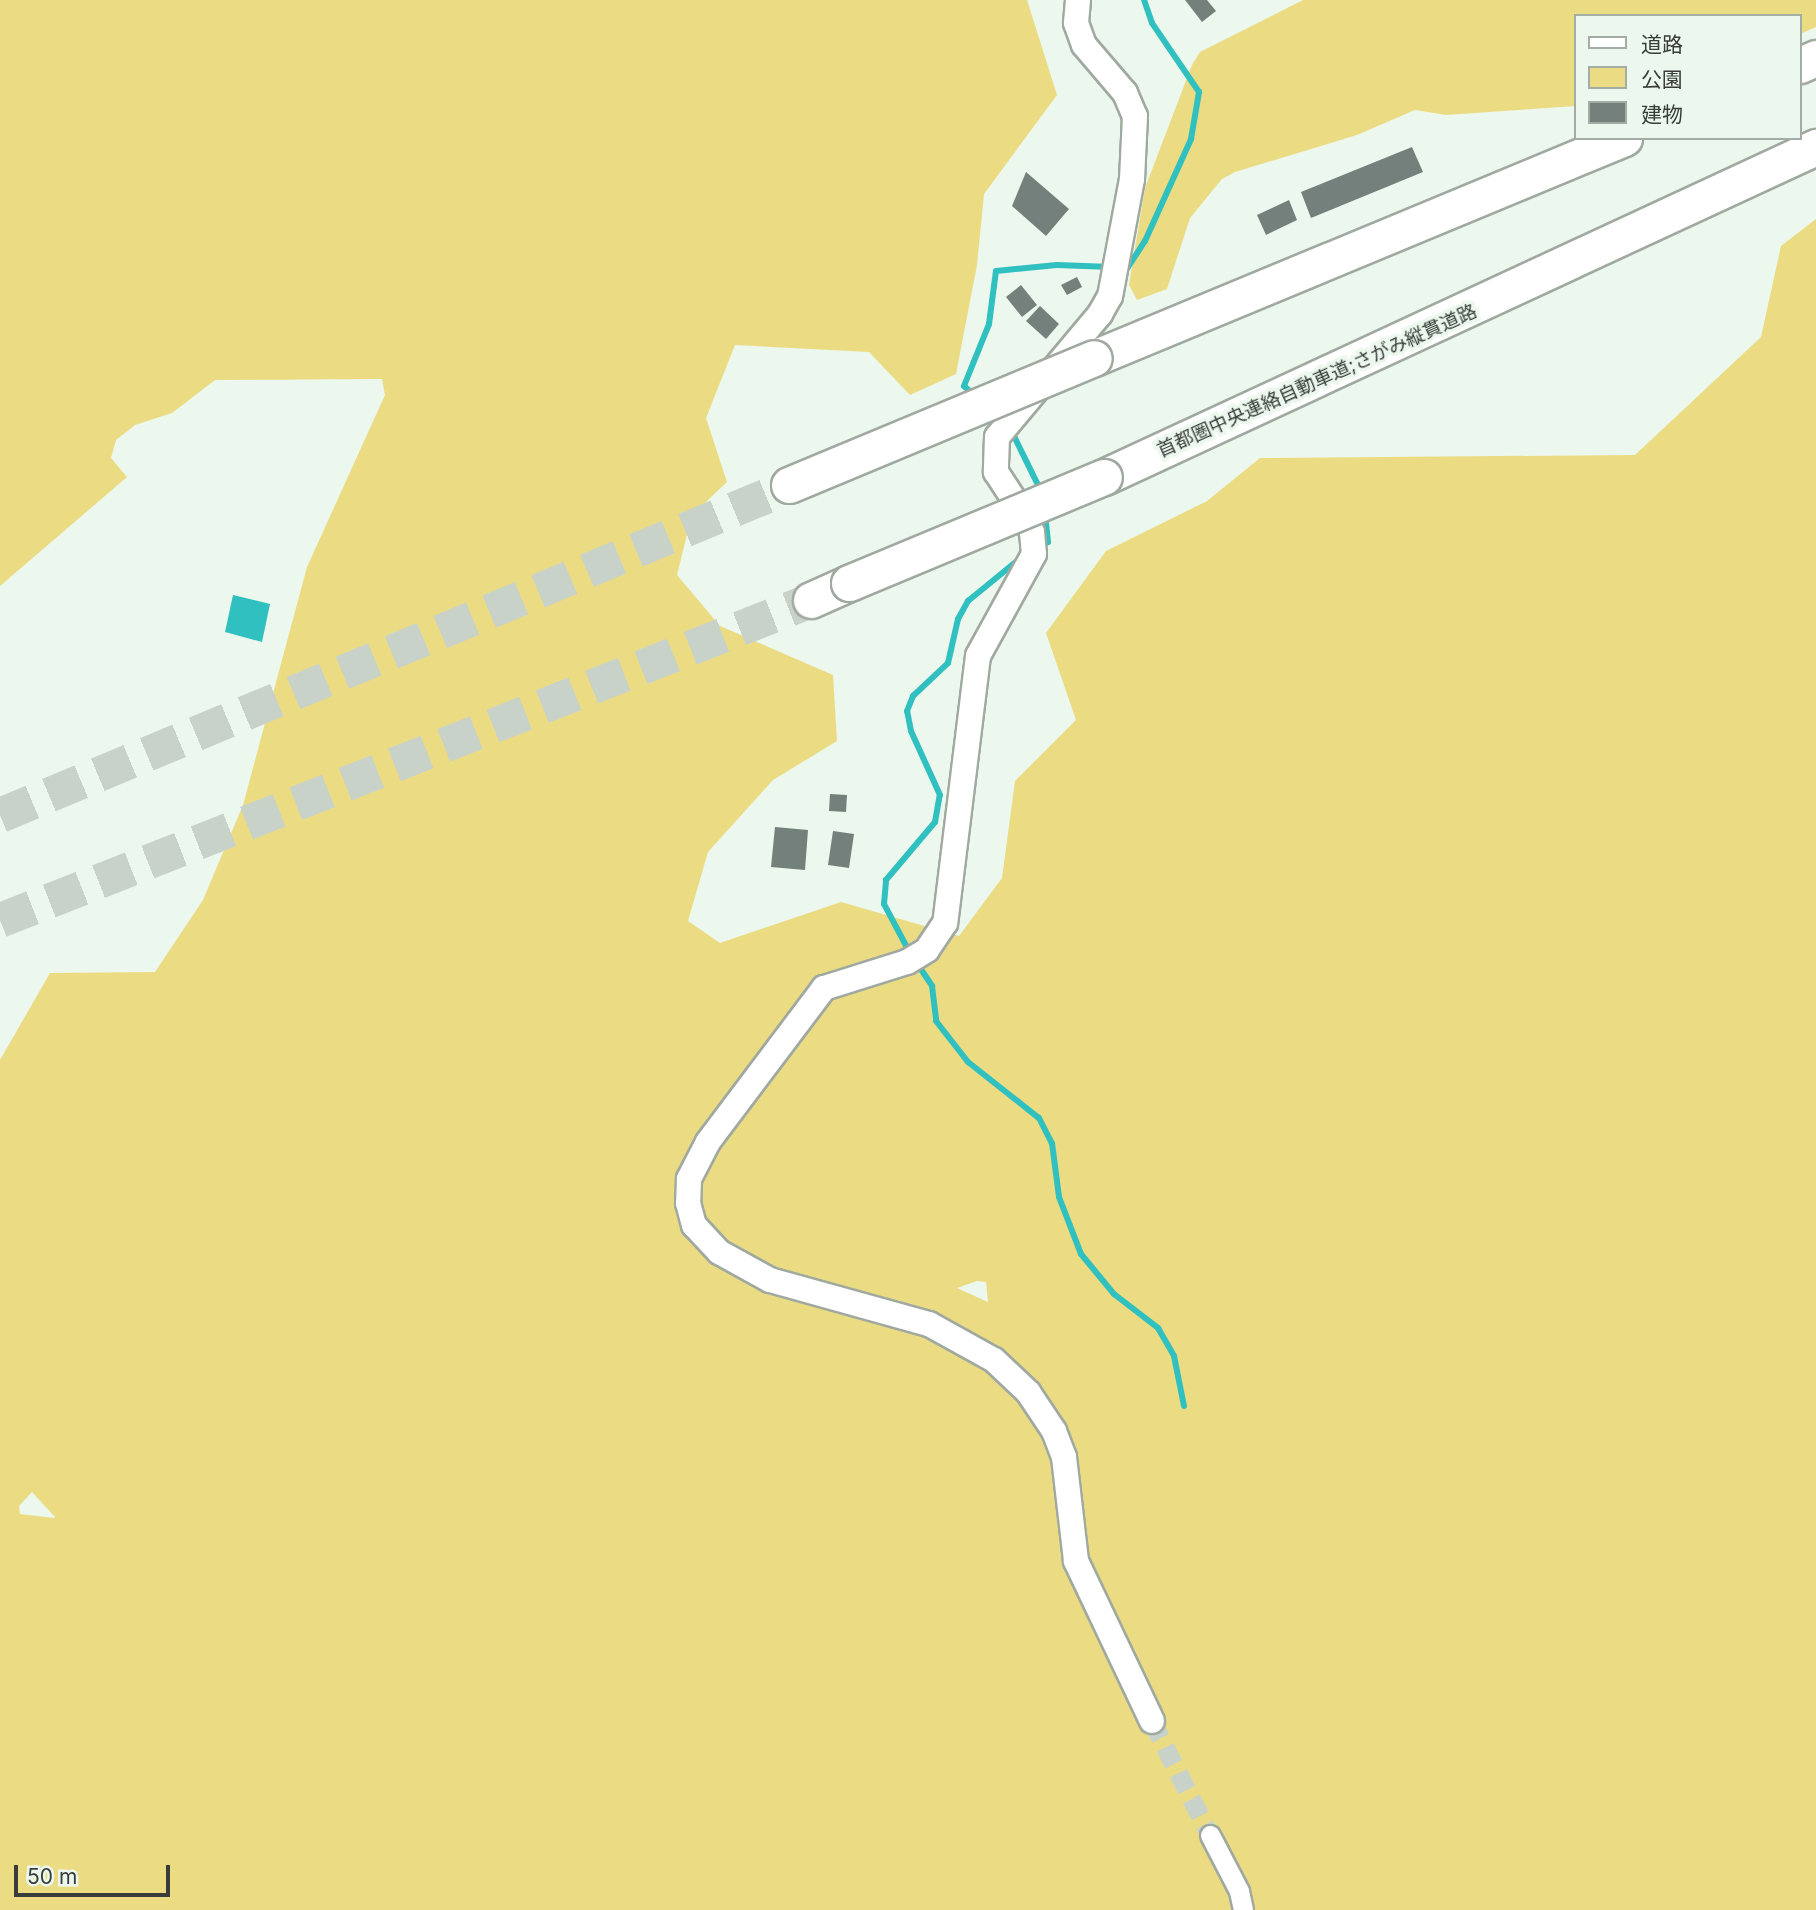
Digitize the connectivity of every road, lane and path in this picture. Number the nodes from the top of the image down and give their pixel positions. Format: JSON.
{"nodes":[{"id":1,"x":1078,"y":0,"type":"edge"},
{"id":2,"x":1618,"y":140,"type":"edge"},
{"id":3,"x":1803,"y":154,"type":"edge"},
{"id":4,"x":779,"y":490,"type":"tunnel mouth"},
{"id":5,"x":811,"y":600,"type":"tunnel mouth"},
{"id":6,"x":1152,"y":1721,"type":"tunnel mouth"},
{"id":7,"x":1210,"y":1835,"type":"tunnel mouth"},
{"id":8,"x":1243,"y":1910,"type":"edge"}],
"edges":[{"from":1,"to":6,"type":"street"},
{"from":2,"to":4,"type":"highway","bridge":true},
{"from":3,"to":5,"type":"highway","name":"首都圏中央連絡自動車道;さがみ縦貫道路","bridge":true},
{"from":7,"to":8,"type":"street"}]}
